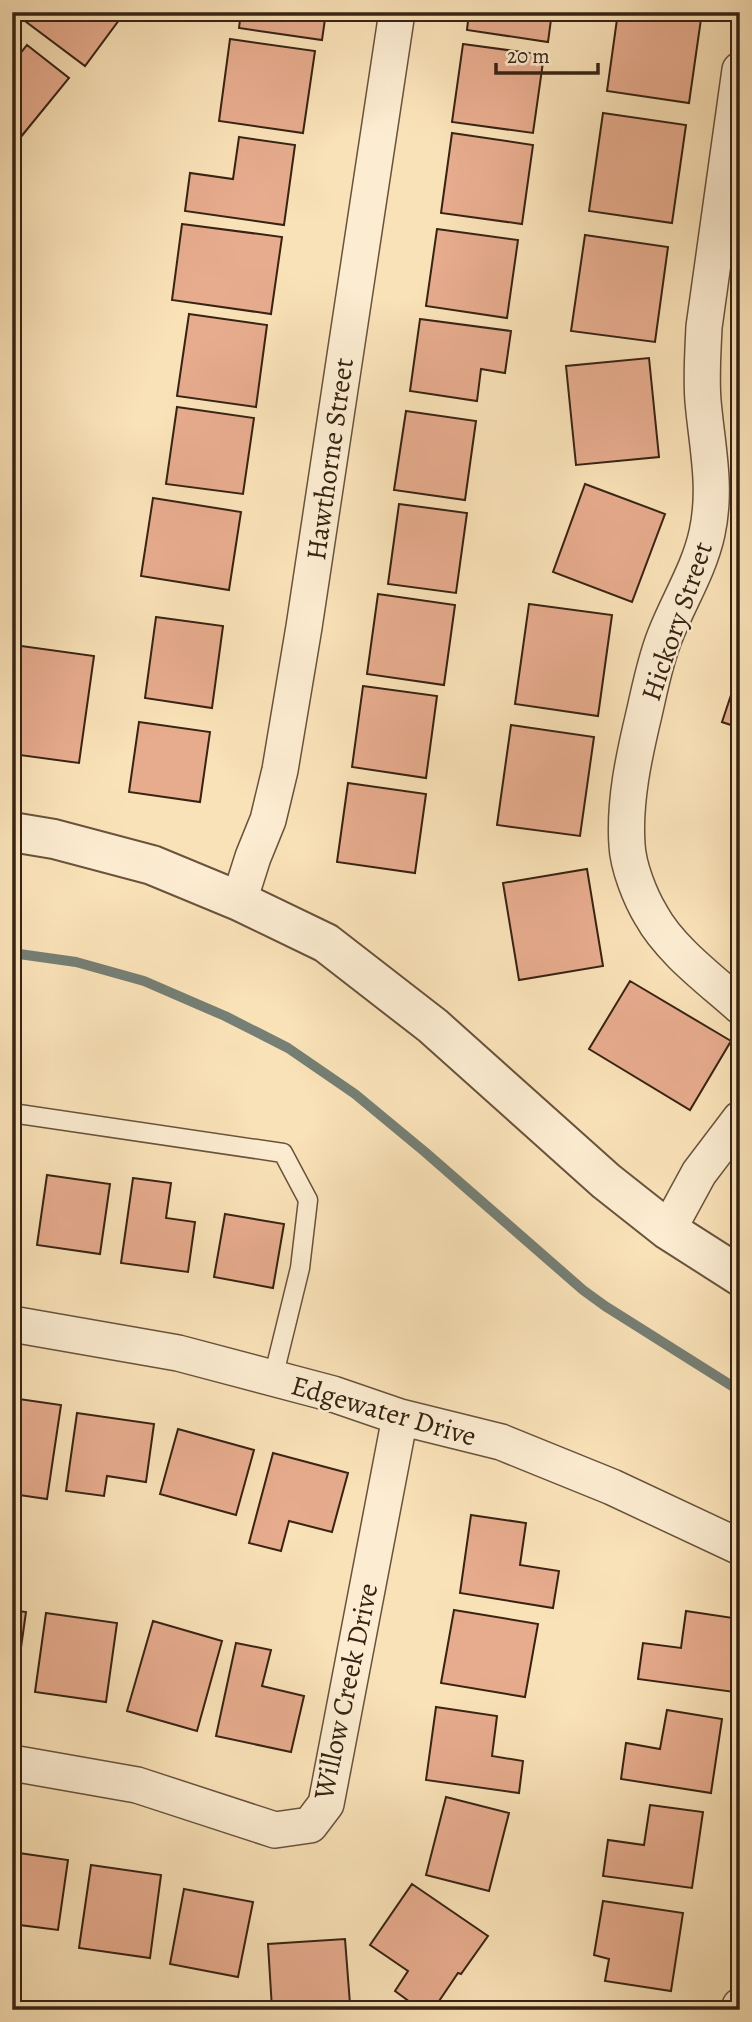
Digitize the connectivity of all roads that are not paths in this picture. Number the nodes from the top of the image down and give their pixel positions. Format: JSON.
{"nodes":[{"id":1,"x":397,"y":12,"type":"edge"},
{"id":2,"x":740,"y":70,"type":"edge"},
{"id":3,"x":12,"y":832,"type":"edge"},
{"id":4,"x":239,"y":901,"type":"junction"},
{"id":5,"x":740,"y":1006,"type":"edge"},
{"id":6,"x":12,"y":1113,"type":"edge"},
{"id":7,"x":740,"y":1119,"type":"edge"},
{"id":8,"x":668,"y":1230,"type":"junction"},
{"id":9,"x":740,"y":1276,"type":"edge"},
{"id":10,"x":12,"y":1324,"type":"edge"},
{"id":11,"x":273,"y":1378,"type":"junction"},
{"id":12,"x":400,"y":1417,"type":"junction"},
{"id":13,"x":740,"y":1547,"type":"edge"},
{"id":14,"x":12,"y":1763,"type":"edge"}],
"edges":[{"from":1,"to":4,"type":"street","name":"Hawthorne Street"},
{"from":2,"to":5,"type":"street","name":"Hickory Street"},
{"from":3,"to":4,"type":"street"},
{"from":4,"to":8,"type":"street"},
{"from":6,"to":11,"type":"lane"},
{"from":7,"to":8,"type":"street"},
{"from":8,"to":9,"type":"street"},
{"from":10,"to":11,"type":"street","name":"Edgewater Drive"},
{"from":11,"to":12,"type":"street","name":"Edgewater Drive"},
{"from":12,"to":13,"type":"street","name":"Edgewater Drive"},
{"from":12,"to":14,"type":"street","name":"Willow Creek Drive"}]}
